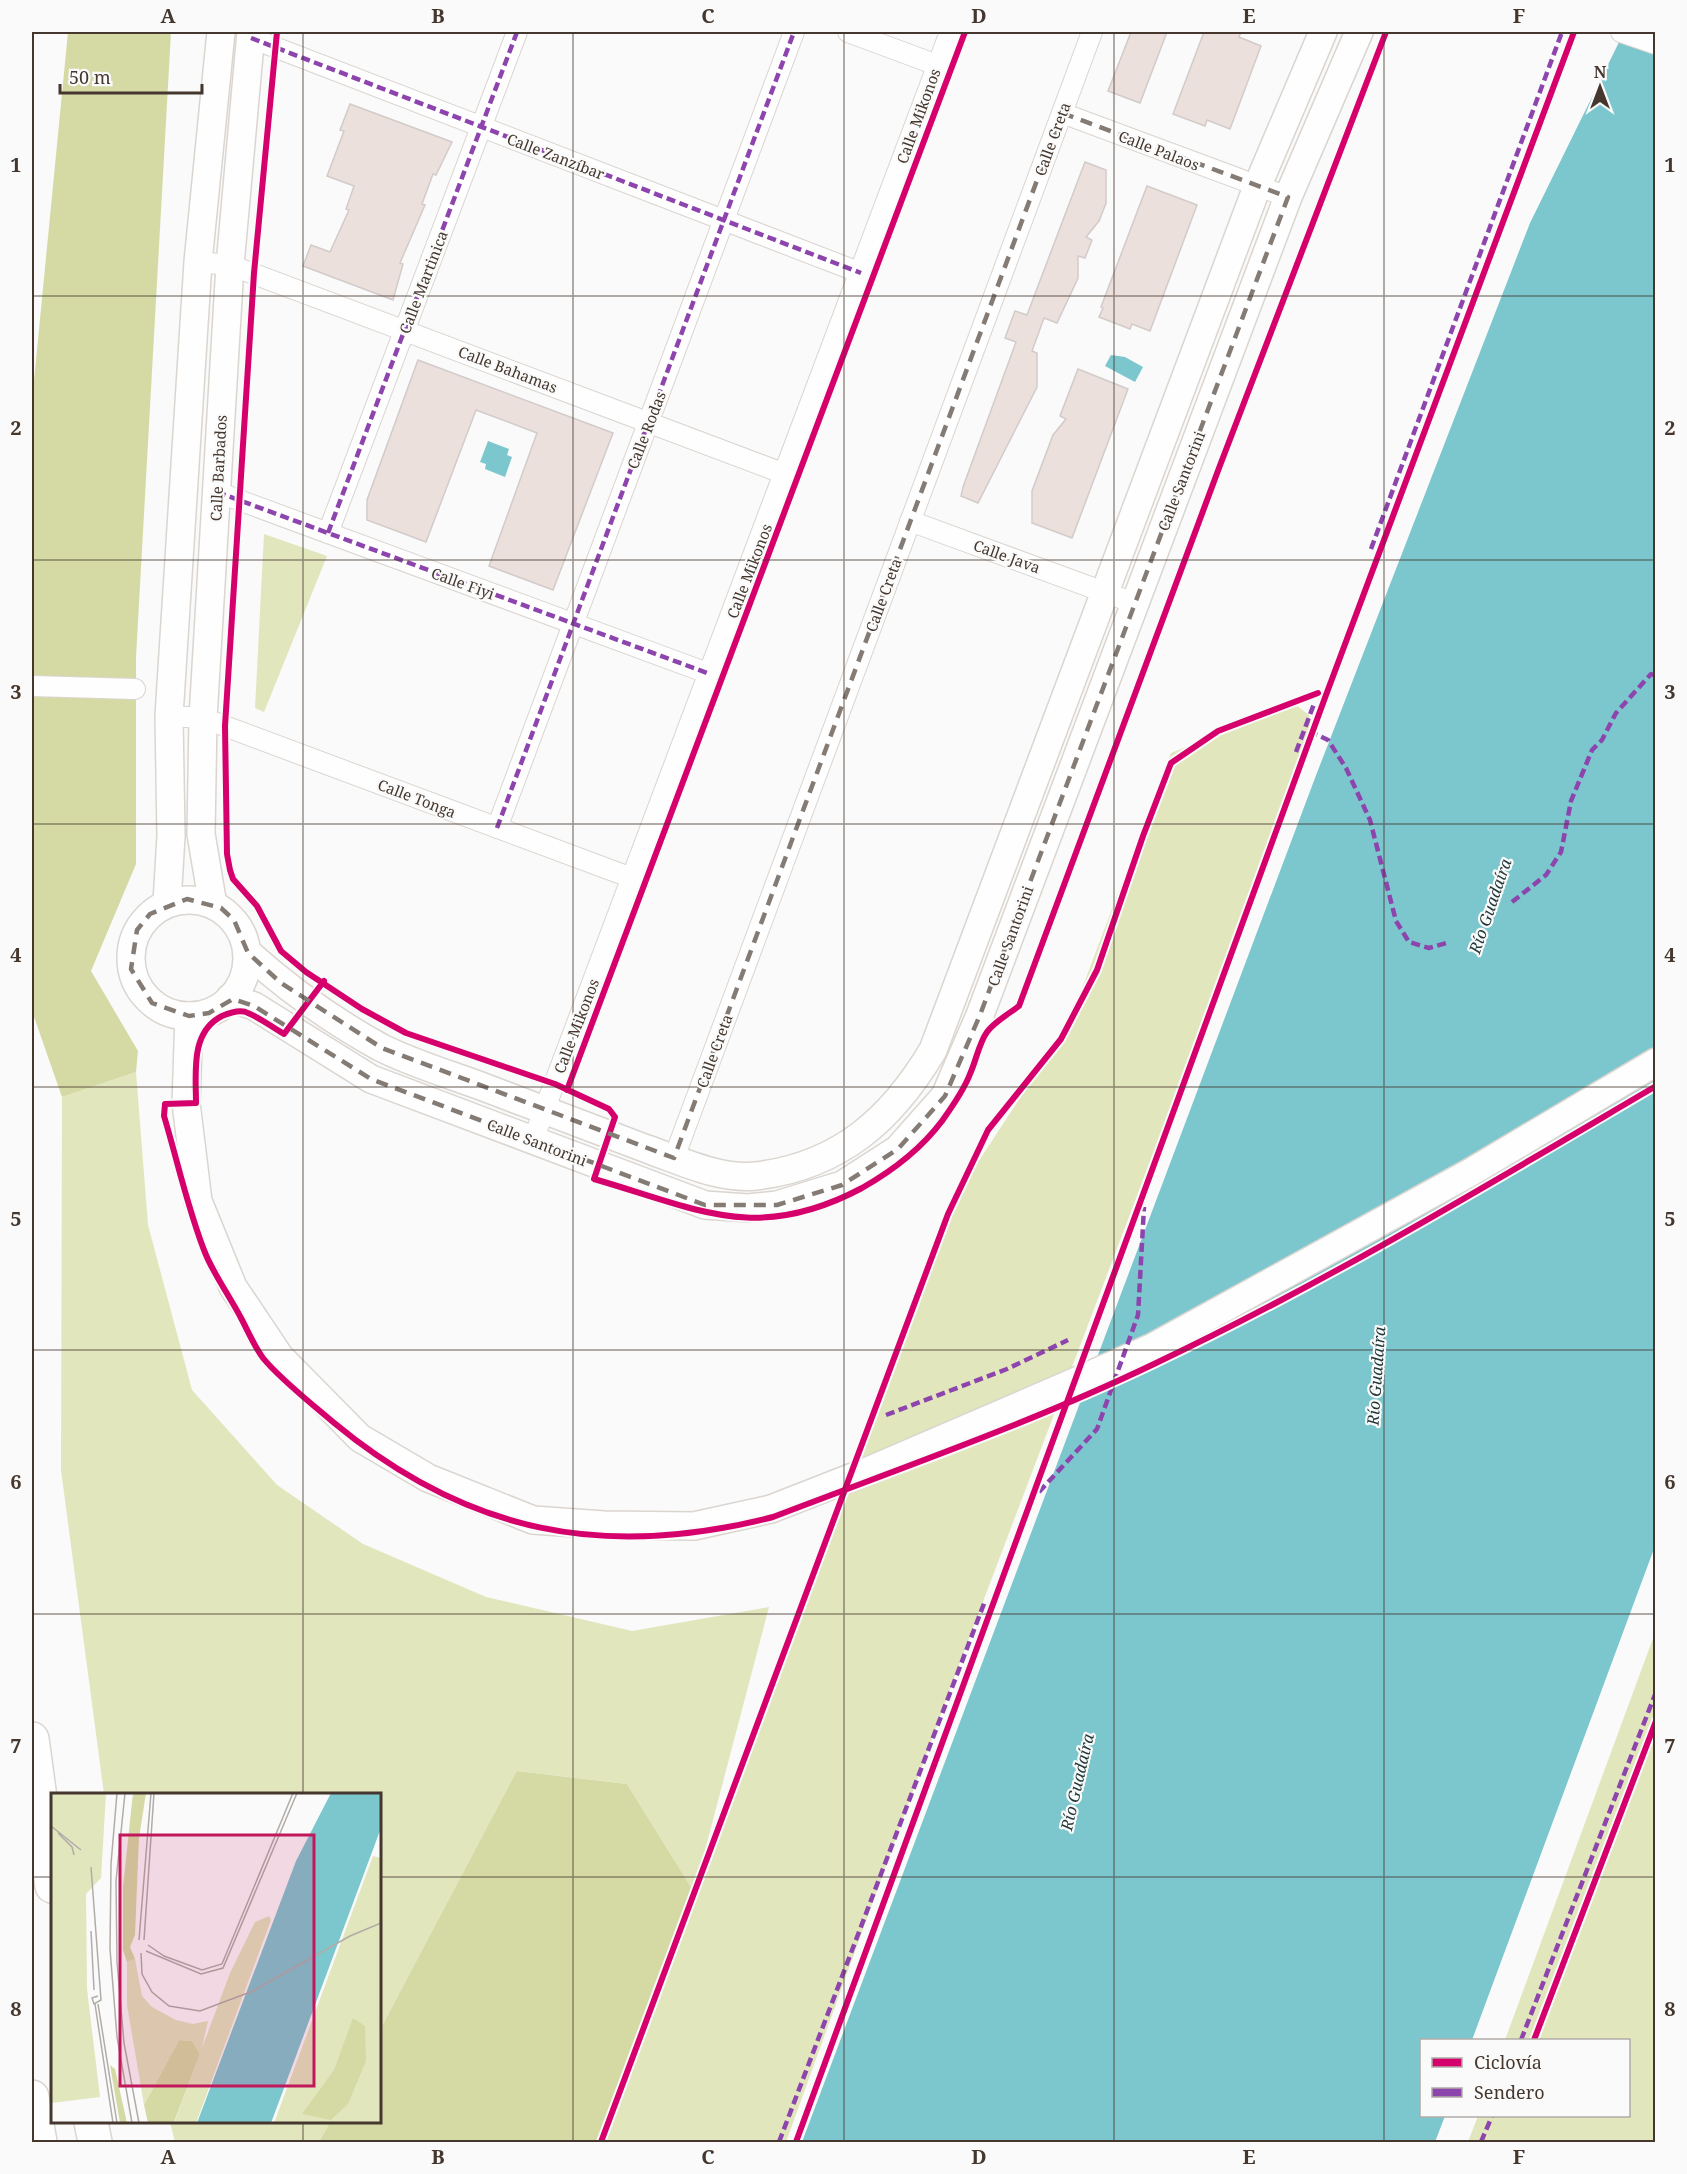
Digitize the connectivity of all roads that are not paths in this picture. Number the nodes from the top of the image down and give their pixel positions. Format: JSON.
{"nodes":[{"id":1,"x":221,"y":32,"type":"edge"},
{"id":2,"x":517,"y":32,"type":"edge"},
{"id":3,"x":794,"y":32,"type":"edge"},
{"id":4,"x":848,"y":32,"type":"edge"},
{"id":5,"x":950,"y":32,"type":"edge"},
{"id":6,"x":1092,"y":32,"type":"edge"},
{"id":7,"x":1323,"y":32,"type":"edge"},
{"id":8,"x":1359,"y":32,"type":"edge"},
{"id":9,"x":1621,"y":32,"type":"edge"},
{"id":10,"x":251,"y":35,"type":"edge"},
{"id":11,"x":1656,"y":44,"type":"edge"},
{"id":12,"x":937,"y":65,"type":"junction"},
{"id":13,"x":1062,"y":113,"type":"junction"},
{"id":14,"x":481,"y":127,"type":"junction"},
{"id":15,"x":1257,"y":187,"type":"junction"},
{"id":16,"x":1288,"y":197,"type":"junction"},
{"id":17,"x":725,"y":220,"type":"junction"},
{"id":18,"x":198,"y":262,"type":"junction"},
{"id":19,"x":231,"y":265,"type":"junction"},
{"id":20,"x":861,"y":273,"type":"junction"},
{"id":21,"x":405,"y":330,"type":"junction"},
{"id":22,"x":648,"y":422,"type":"junction"},
{"id":23,"x":785,"y":474,"type":"junction"},
{"id":24,"x":217,"y":492,"type":"junction"},
{"id":25,"x":910,"y":521,"type":"junction"},
{"id":26,"x":328,"y":533,"type":"junction"},
{"id":27,"x":1103,"y":591,"type":"junction"},
{"id":28,"x":1134,"y":603,"type":"junction"},
{"id":29,"x":573,"y":624,"type":"junction"},
{"id":30,"x":710,"y":674,"type":"junction"},
{"id":31,"x":34,"y":686,"type":"edge"},
{"id":32,"x":135,"y":689,"type":"dead end"},
{"id":33,"x":169,"y":716,"type":"junction"},
{"id":34,"x":203,"y":717,"type":"junction"},
{"id":35,"x":497,"y":828,"type":"junction"},
{"id":36,"x":632,"y":878,"type":"junction"},
{"id":37,"x":167,"y":903,"type":"junction"},
{"id":38,"x":213,"y":905,"type":"junction"},
{"id":39,"x":248,"y":953,"type":"junction"},
{"id":40,"x":230,"y":998,"type":"junction"},
{"id":41,"x":189,"y":1016,"type":"junction"},
{"id":42,"x":1656,"y":1062,"type":"edge"},
{"id":43,"x":545,"y":1110,"type":"junction"},
{"id":44,"x":533,"y":1140,"type":"junction"},
{"id":45,"x":674,"y":1158,"type":"junction"},
{"id":46,"x":32,"y":1739,"type":"edge"},
{"id":47,"x":51,"y":1879,"type":"edge"},
{"id":48,"x":32,"y":2097,"type":"edge"},
{"id":49,"x":91,"y":2123,"type":"edge"},
{"id":50,"x":40,"y":2142,"type":"edge"},
{"id":51,"x":95,"y":2142,"type":"edge"}],
"edges":[{"from":1,"to":18,"type":"street"},
{"from":2,"to":14,"type":"street","name":"Calle Martinica"},
{"from":3,"to":17,"type":"street","name":"Calle Rodas"},
{"from":4,"to":12,"type":"street"},
{"from":5,"to":12,"type":"street","name":"Calle Mikonos"},
{"from":6,"to":13,"type":"street","name":"Calle Creta"},
{"from":7,"to":15,"type":"street"},
{"from":8,"to":16,"type":"street","name":"Calle Santorini"},
{"from":9,"to":11,"type":"street"},
{"from":10,"to":14,"type":"street","name":"Calle Zanzíbar"},
{"from":10,"to":19,"type":"street","name":"Calle Barbados"},
{"from":12,"to":20,"type":"street","name":"Calle Mikonos"},
{"from":13,"to":15,"type":"street","name":"Calle Palaos"},
{"from":13,"to":25,"type":"street","name":"Calle Creta"},
{"from":14,"to":17,"type":"street","name":"Calle Zanzíbar"},
{"from":14,"to":21,"type":"street","name":"Calle Martinica"},
{"from":15,"to":16,"type":"street","name":"Calle Palaos"},
{"from":15,"to":27,"type":"street"},
{"from":16,"to":28,"type":"street","name":"Calle Santorini"},
{"from":17,"to":20,"type":"street","name":"Calle Zanzíbar"},
{"from":17,"to":22,"type":"street","name":"Calle Rodas"},
{"from":18,"to":19,"type":"street","name":"Calle Bahamas"},
{"from":18,"to":33,"type":"street"},
{"from":19,"to":21,"type":"street","name":"Calle Bahamas"},
{"from":19,"to":24,"type":"street","name":"Calle Barbados"},
{"from":20,"to":23,"type":"street","name":"Calle Mikonos"},
{"from":21,"to":22,"type":"street","name":"Calle Bahamas"},
{"from":21,"to":26,"type":"street","name":"Calle Martinica"},
{"from":22,"to":23,"type":"street","name":"Calle Bahamas"},
{"from":22,"to":29,"type":"street","name":"Calle Rodas"},
{"from":23,"to":30,"type":"street","name":"Calle Mikonos"},
{"from":24,"to":26,"type":"street","name":"Calle Fiyi"},
{"from":24,"to":34,"type":"street","name":"Calle Barbados"},
{"from":25,"to":27,"type":"street","name":"Calle Java"},
{"from":25,"to":45,"type":"street","name":"Calle Creta"},
{"from":26,"to":29,"type":"street","name":"Calle Fiyi"},
{"from":27,"to":28,"type":"street","name":"Calle Java"},
{"from":27,"to":45,"type":"street"},
{"from":28,"to":44,"type":"street","name":"Calle Santorini"},
{"from":29,"to":30,"type":"street","name":"Calle Fiyi"},
{"from":29,"to":35,"type":"street","name":"Calle Rodas"},
{"from":30,"to":36,"type":"street","name":"Calle Mikonos"},
{"from":31,"to":32,"type":"street"},
{"from":33,"to":34,"type":"street","name":"Calle Tonga"},
{"from":33,"to":37,"type":"street"},
{"from":34,"to":35,"type":"street","name":"Calle Tonga"},
{"from":34,"to":38,"type":"street","name":"Calle Barbados"},
{"from":35,"to":36,"type":"street","name":"Calle Tonga"},
{"from":36,"to":43,"type":"street","name":"Calle Mikonos"},
{"from":37,"to":38,"type":"street"},
{"from":37,"to":41,"type":"street"},
{"from":38,"to":39,"type":"street"},
{"from":39,"to":40,"type":"street"},
{"from":39,"to":43,"type":"street"},
{"from":40,"to":41,"type":"street"},
{"from":40,"to":44,"type":"street","name":"Calle Santorini"},
{"from":41,"to":42,"type":"street"},
{"from":43,"to":44,"type":"street","name":"Calle Mikonos"},
{"from":43,"to":45,"type":"street"},
{"from":46,"to":47,"type":"highway"},
{"from":48,"to":50,"type":"highway"},
{"from":49,"to":51,"type":"highway"}]}
